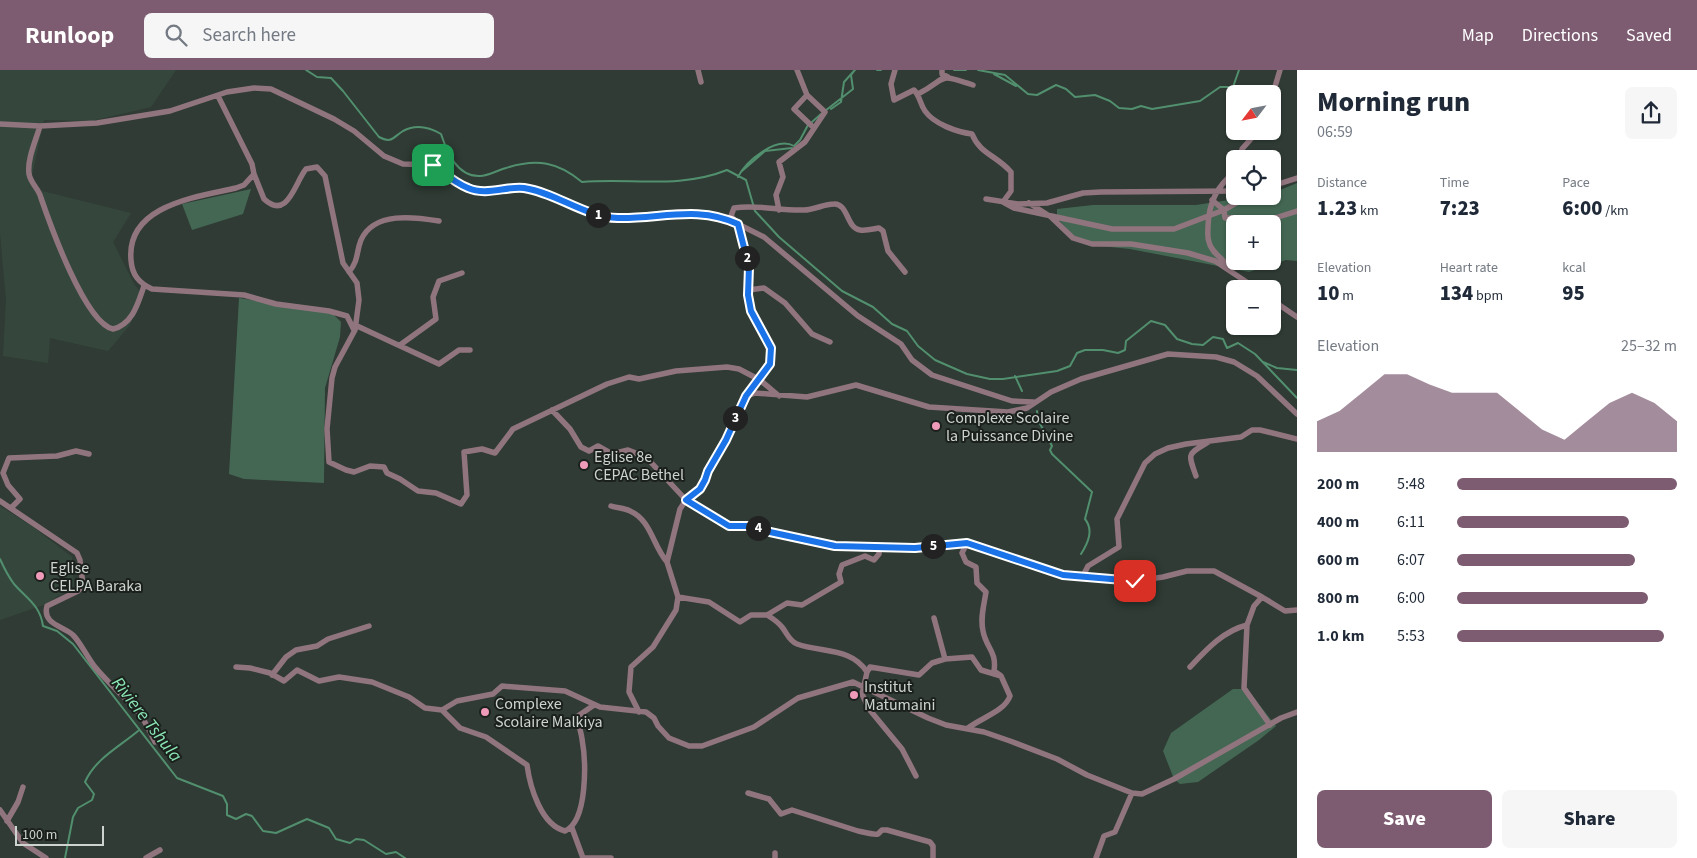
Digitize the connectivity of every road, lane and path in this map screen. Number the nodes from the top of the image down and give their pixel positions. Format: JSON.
{"nodes":[{"id":1,"x":698,"y":70,"type":"edge"},
{"id":2,"x":797,"y":70,"type":"edge"},
{"id":3,"x":895,"y":70,"type":"edge"},
{"id":4,"x":942,"y":70,"type":"edge"},
{"id":5,"x":1280,"y":70,"type":"edge"},
{"id":6,"x":948,"y":77,"type":"junction"},
{"id":7,"x":701,"y":82,"type":"dead end"},
{"id":8,"x":973,"y":85,"type":"dead end"},
{"id":9,"x":1276,"y":85,"type":"edge"},
{"id":10,"x":918,"y":94,"type":"junction"},
{"id":11,"x":807,"y":95,"type":"junction"},
{"id":12,"x":218,"y":96,"type":"junction"},
{"id":13,"x":0,"y":124,"type":"edge"},
{"id":14,"x":40,"y":126,"type":"junction"},
{"id":15,"x":814,"y":128,"type":"junction"},
{"id":16,"x":1250,"y":140,"type":"edge"},
{"id":17,"x":1242,"y":150,"type":"edge"},
{"id":18,"x":254,"y":174,"type":"junction"},
{"id":19,"x":1297,"y":178,"type":"edge"},
{"id":20,"x":1226,"y":180,"type":"edge"},
{"id":21,"x":1281,"y":183,"type":"edge"},
{"id":22,"x":1216,"y":191,"type":"junction"},
{"id":23,"x":1226,"y":191,"type":"edge"},
{"id":24,"x":986,"y":199,"type":"dead end"},
{"id":25,"x":1212,"y":200,"type":"junction"},
{"id":26,"x":1003,"y":202,"type":"junction"},
{"id":27,"x":1029,"y":203,"type":"junction"},
{"id":28,"x":1233,"y":205,"type":"edge"},
{"id":29,"x":779,"y":210,"type":"junction"},
{"id":30,"x":1224,"y":210,"type":"junction"},
{"id":31,"x":1297,"y":211,"type":"edge"},
{"id":32,"x":1044,"y":213,"type":"junction"},
{"id":33,"x":1209,"y":216,"type":"junction"},
{"id":34,"x":439,"y":221,"type":"dead end"},
{"id":35,"x":738,"y":224,"type":"junction"},
{"id":36,"x":349,"y":272,"type":"junction"},
{"id":37,"x":905,"y":272,"type":"dead end"},
{"id":38,"x":462,"y":273,"type":"dead end"},
{"id":39,"x":1236,"y":274,"type":"junction"},
{"id":40,"x":1244,"y":280,"type":"edge"},
{"id":41,"x":144,"y":286,"type":"junction"},
{"id":42,"x":748,"y":290,"type":"junction"},
{"id":43,"x":1281,"y":306,"type":"edge"},
{"id":44,"x":1297,"y":317,"type":"edge"},
{"id":45,"x":355,"y":327,"type":"junction"},
{"id":46,"x":830,"y":342,"type":"dead end"},
{"id":47,"x":400,"y":345,"type":"junction"},
{"id":48,"x":470,"y":350,"type":"dead end"},
{"id":49,"x":760,"y":380,"type":"junction"},
{"id":50,"x":746,"y":396,"type":"junction"},
{"id":51,"x":780,"y":396,"type":"junction"},
{"id":52,"x":1033,"y":402,"type":"junction"},
{"id":53,"x":552,"y":410,"type":"junction"},
{"id":54,"x":1297,"y":414,"type":"edge"},
{"id":55,"x":1214,"y":438,"type":"junction"},
{"id":56,"x":1297,"y":439,"type":"edge"},
{"id":57,"x":89,"y":454,"type":"dead end"},
{"id":58,"x":1,"y":473,"type":"edge"},
{"id":59,"x":1196,"y":476,"type":"dead end"},
{"id":60,"x":686,"y":500,"type":"junction"},
{"id":61,"x":0,"y":501,"type":"edge"},
{"id":62,"x":611,"y":506,"type":"dead end"},
{"id":63,"x":11,"y":508,"type":"junction"},
{"id":64,"x":967,"y":543,"type":"junction"},
{"id":65,"x":879,"y":547,"type":"junction"},
{"id":66,"x":667,"y":562,"type":"junction"},
{"id":67,"x":1082,"y":578,"type":"junction"},
{"id":68,"x":678,"y":597,"type":"junction"},
{"id":69,"x":1262,"y":597,"type":"junction"},
{"id":70,"x":1297,"y":610,"type":"edge"},
{"id":71,"x":767,"y":615,"type":"junction"},
{"id":72,"x":934,"y":618,"type":"dead end"},
{"id":73,"x":1247,"y":625,"type":"junction"},
{"id":74,"x":369,"y":626,"type":"dead end"},
{"id":75,"x":945,"y":659,"type":"junction"},
{"id":76,"x":236,"y":667,"type":"dead end"},
{"id":77,"x":1190,"y":667,"type":"dead end"},
{"id":78,"x":867,"y":672,"type":"junction"},
{"id":79,"x":272,"y":675,"type":"junction"},
{"id":80,"x":1001,"y":676,"type":"junction"},
{"id":81,"x":864,"y":686,"type":"junction"},
{"id":82,"x":594,"y":705,"type":"junction"},
{"id":83,"x":442,"y":710,"type":"junction"},
{"id":84,"x":639,"y":712,"type":"junction"},
{"id":85,"x":1297,"y":712,"type":"edge"},
{"id":86,"x":1270,"y":725,"type":"junction"},
{"id":87,"x":968,"y":728,"type":"junction"},
{"id":88,"x":155,"y":742,"type":"dead end"},
{"id":89,"x":916,"y":776,"type":"dead end"},
{"id":90,"x":23,"y":788,"type":"dead end"},
{"id":91,"x":1132,"y":793,"type":"junction"},
{"id":92,"x":748,"y":794,"type":"dead end"},
{"id":93,"x":0,"y":810,"type":"edge"},
{"id":94,"x":7,"y":821,"type":"junction"},
{"id":95,"x":572,"y":828,"type":"junction"},
{"id":96,"x":160,"y":850,"type":"dead end"},
{"id":97,"x":46,"y":858,"type":"edge"},
{"id":98,"x":146,"y":858,"type":"edge"},
{"id":99,"x":611,"y":858,"type":"edge"},
{"id":100,"x":933,"y":858,"type":"edge"},
{"id":101,"x":1096,"y":858,"type":"edge"}],
"edges":[{"from":1,"to":7,"type":"street"},
{"from":2,"to":11,"type":"street"},
{"from":3,"to":10,"type":"street"},
{"from":4,"to":6,"type":"street"},
{"from":5,"to":9,"type":"street"},
{"from":6,"to":8,"type":"street"},
{"from":6,"to":10,"type":"street"},
{"from":10,"to":26,"type":"street"},
{"from":11,"to":15,"type":"street"},
{"from":11,"to":15,"type":"street"},
{"from":12,"to":14,"type":"street"},
{"from":12,"to":18,"type":"street"},
{"from":12,"to":35,"type":"street"},
{"from":13,"to":14,"type":"street"},
{"from":14,"to":41,"type":"street"},
{"from":15,"to":29,"type":"street"},
{"from":16,"to":17,"type":"street"},
{"from":18,"to":36,"type":"street"},
{"from":18,"to":41,"type":"street"},
{"from":19,"to":21,"type":"street"},
{"from":20,"to":22,"type":"street"},
{"from":22,"to":23,"type":"street"},
{"from":22,"to":25,"type":"street"},
{"from":22,"to":27,"type":"street"},
{"from":24,"to":26,"type":"street"},
{"from":25,"to":30,"type":"street"},
{"from":25,"to":33,"type":"street"},
{"from":26,"to":27,"type":"street"},
{"from":26,"to":32,"type":"street"},
{"from":27,"to":32,"type":"street"},
{"from":28,"to":30,"type":"street"},
{"from":29,"to":35,"type":"street"},
{"from":29,"to":37,"type":"street"},
{"from":30,"to":31,"type":"street"},
{"from":30,"to":33,"type":"street"},
{"from":32,"to":33,"type":"street"},
{"from":32,"to":39,"type":"street"},
{"from":33,"to":39,"type":"street"},
{"from":34,"to":36,"type":"street"},
{"from":35,"to":42,"type":"street"},
{"from":35,"to":52,"type":"street"},
{"from":36,"to":45,"type":"street"},
{"from":38,"to":47,"type":"street"},
{"from":39,"to":40,"type":"street"},
{"from":41,"to":45,"type":"street"},
{"from":42,"to":46,"type":"street"},
{"from":42,"to":49,"type":"street"},
{"from":43,"to":44,"type":"street"},
{"from":45,"to":47,"type":"street"},
{"from":45,"to":53,"type":"street"},
{"from":47,"to":48,"type":"street"},
{"from":49,"to":50,"type":"street"},
{"from":49,"to":51,"type":"street"},
{"from":49,"to":53,"type":"street"},
{"from":50,"to":51,"type":"street"},
{"from":50,"to":60,"type":"street"},
{"from":51,"to":52,"type":"street"},
{"from":52,"to":54,"type":"street"},
{"from":53,"to":60,"type":"street"},
{"from":55,"to":56,"type":"street"},
{"from":55,"to":59,"type":"street"},
{"from":55,"to":67,"type":"street"},
{"from":57,"to":58,"type":"street"},
{"from":58,"to":63,"type":"street"},
{"from":60,"to":65,"type":"street"},
{"from":60,"to":66,"type":"street"},
{"from":61,"to":63,"type":"street"},
{"from":62,"to":66,"type":"street"},
{"from":63,"to":88,"type":"street"},
{"from":64,"to":65,"type":"street"},
{"from":64,"to":67,"type":"street"},
{"from":64,"to":80,"type":"street"},
{"from":65,"to":71,"type":"street"},
{"from":66,"to":68,"type":"street"},
{"from":67,"to":69,"type":"street"},
{"from":68,"to":71,"type":"street"},
{"from":68,"to":84,"type":"street"},
{"from":69,"to":70,"type":"street"},
{"from":69,"to":73,"type":"street"},
{"from":71,"to":78,"type":"street"},
{"from":72,"to":75,"type":"street"},
{"from":73,"to":77,"type":"street"},
{"from":73,"to":86,"type":"street"},
{"from":74,"to":79,"type":"street"},
{"from":75,"to":78,"type":"street"},
{"from":75,"to":80,"type":"street"},
{"from":76,"to":79,"type":"street"},
{"from":78,"to":81,"type":"street"},
{"from":79,"to":83,"type":"street"},
{"from":80,"to":87,"type":"street"},
{"from":81,"to":84,"type":"street"},
{"from":81,"to":87,"type":"street"},
{"from":81,"to":89,"type":"street"},
{"from":82,"to":83,"type":"street"},
{"from":82,"to":84,"type":"street"},
{"from":82,"to":95,"type":"street"},
{"from":83,"to":95,"type":"street"},
{"from":85,"to":86,"type":"street"},
{"from":86,"to":91,"type":"street"},
{"from":87,"to":91,"type":"street"},
{"from":90,"to":94,"type":"street"},
{"from":91,"to":101,"type":"street"},
{"from":92,"to":100,"type":"street"},
{"from":93,"to":94,"type":"street"},
{"from":94,"to":97,"type":"street"},
{"from":95,"to":99,"type":"street"},
{"from":96,"to":98,"type":"street"}]}
